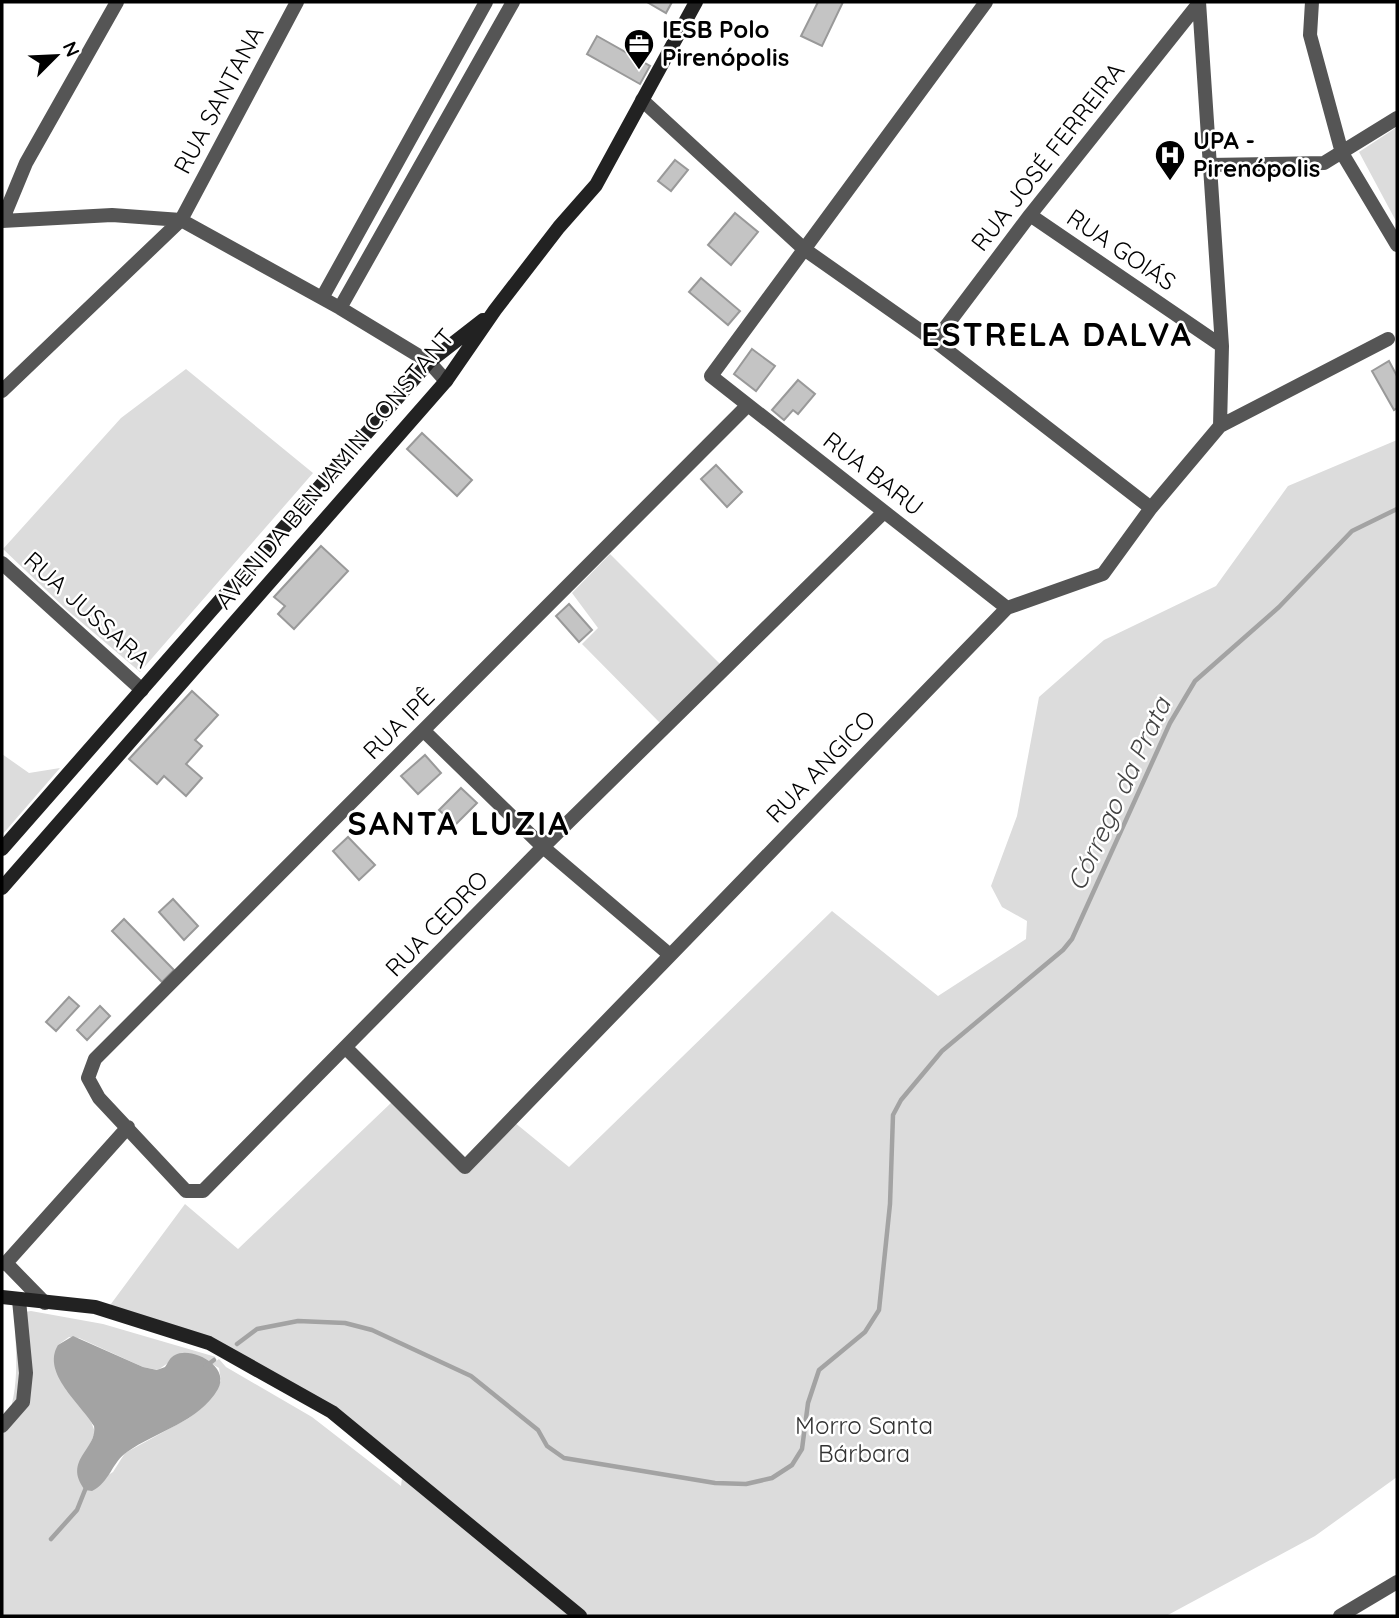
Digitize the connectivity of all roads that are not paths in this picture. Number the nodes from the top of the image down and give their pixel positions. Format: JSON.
{"nodes":[{"id":1,"x":117,"y":2,"type":"edge"},
{"id":2,"x":297,"y":2,"type":"edge"},
{"id":3,"x":486,"y":2,"type":"edge"},
{"id":4,"x":491,"y":2,"type":"edge"},
{"id":5,"x":696,"y":2,"type":"edge"},
{"id":6,"x":986,"y":2,"type":"edge"},
{"id":7,"x":1199,"y":2,"type":"edge"},
{"id":8,"x":1312,"y":2,"type":"edge"},
{"id":9,"x":510,"y":6,"type":"edge"},
{"id":10,"x":642,"y":100,"type":"junction"},
{"id":11,"x":429,"y":105,"type":"junction"},
{"id":12,"x":449,"y":116,"type":"junction"},
{"id":13,"x":1397,"y":118,"type":"edge"},
{"id":14,"x":1342,"y":153,"type":"junction"},
{"id":15,"x":1209,"y":165,"type":"junction"},
{"id":16,"x":1030,"y":215,"type":"junction"},
{"id":17,"x":181,"y":220,"type":"junction"},
{"id":18,"x":2,"y":221,"type":"edge"},
{"id":19,"x":1397,"y":245,"type":"edge"},
{"id":20,"x":804,"y":249,"type":"junction"},
{"id":21,"x":322,"y":298,"type":"junction"},
{"id":22,"x":340,"y":308,"type":"junction"},
{"id":23,"x":495,"y":310,"type":"junction"},
{"id":24,"x":1388,"y":339,"type":"dead end"},
{"id":25,"x":935,"y":341,"type":"junction"},
{"id":26,"x":1222,"y":346,"type":"junction"},
{"id":27,"x":429,"y":362,"type":"junction"},
{"id":28,"x":446,"y":381,"type":"junction"},
{"id":29,"x":2,"y":391,"type":"edge"},
{"id":30,"x":748,"y":405,"type":"junction"},
{"id":31,"x":1220,"y":426,"type":"junction"},
{"id":32,"x":1151,"y":508,"type":"junction"},
{"id":33,"x":884,"y":512,"type":"junction"},
{"id":34,"x":268,"y":546,"type":"junction"},
{"id":35,"x":2,"y":563,"type":"edge"},
{"id":36,"x":288,"y":564,"type":"junction"},
{"id":37,"x":1007,"y":608,"type":"junction"},
{"id":38,"x":142,"y":690,"type":"junction"},
{"id":39,"x":424,"y":731,"type":"junction"},
{"id":40,"x":543,"y":848,"type":"junction"},
{"id":41,"x":2,"y":849,"type":"edge"},
{"id":42,"x":2,"y":888,"type":"edge"},
{"id":43,"x":670,"y":955,"type":"junction"},
{"id":44,"x":346,"y":1049,"type":"junction"},
{"id":45,"x":128,"y":1127,"type":"junction"},
{"id":46,"x":4,"y":1263,"type":"edge"},
{"id":47,"x":2,"y":1297,"type":"edge"},
{"id":48,"x":19,"y":1300,"type":"junction"},
{"id":49,"x":45,"y":1303,"type":"junction"},
{"id":50,"x":2,"y":1426,"type":"edge"},
{"id":51,"x":1397,"y":1582,"type":"edge"},
{"id":52,"x":580,"y":1616,"type":"edge"},
{"id":53,"x":1340,"y":1616,"type":"edge"}],
"edges":[{"from":1,"to":18,"type":"street"},
{"from":2,"to":17,"type":"street","name":"RUA SANTANA"},
{"from":3,"to":11,"type":"street"},
{"from":4,"to":9,"type":"street"},
{"from":5,"to":10,"type":"street"},
{"from":6,"to":20,"type":"street"},
{"from":7,"to":15,"type":"street"},
{"from":7,"to":16,"type":"street","name":"RUA JOSÉ FERREIRA"},
{"from":8,"to":14,"type":"street"},
{"from":9,"to":12,"type":"street"},
{"from":10,"to":20,"type":"street"},
{"from":10,"to":23,"type":"street"},
{"from":11,"to":12,"type":"street"},
{"from":11,"to":21,"type":"street"},
{"from":12,"to":22,"type":"street"},
{"from":13,"to":14,"type":"street"},
{"from":14,"to":15,"type":"street"},
{"from":14,"to":19,"type":"street"},
{"from":15,"to":26,"type":"street"},
{"from":16,"to":25,"type":"street","name":"RUA JOSÉ FERREIRA"},
{"from":16,"to":26,"type":"street","name":"RUA GOIÁS"},
{"from":17,"to":18,"type":"street"},
{"from":17,"to":21,"type":"street"},
{"from":17,"to":29,"type":"street","name":"RUA SANTANA"},
{"from":20,"to":25,"type":"street"},
{"from":20,"to":30,"type":"street","name":"RUA BARU"},
{"from":21,"to":22,"type":"street"},
{"from":22,"to":27,"type":"street"},
{"from":23,"to":27,"type":"street","name":"AVENIDA BENJAMIN CONSTANT"},
{"from":23,"to":28,"type":"street","name":"AVENIDA BENJAMIN CONSTANT"},
{"from":24,"to":31,"type":"street"},
{"from":25,"to":32,"type":"street"},
{"from":26,"to":31,"type":"street"},
{"from":27,"to":28,"type":"street"},
{"from":27,"to":34,"type":"street","name":"AVENIDA BENJAMIN CONSTANT"},
{"from":28,"to":36,"type":"street","name":"AVENIDA BENJAMIN CONSTANT"},
{"from":30,"to":33,"type":"street","name":"RUA BARU"},
{"from":30,"to":39,"type":"street","name":"RUA IPÊ"},
{"from":31,"to":32,"type":"street","name":"RUA ANGICO"},
{"from":32,"to":37,"type":"street","name":"RUA ANGICO"},
{"from":33,"to":37,"type":"street","name":"RUA BARU"},
{"from":33,"to":40,"type":"street","name":"RUA CEDRO"},
{"from":34,"to":36,"type":"street"},
{"from":34,"to":38,"type":"street","name":"AVENIDA BENJAMIN CONSTANT"},
{"from":35,"to":38,"type":"street","name":"RUA JUSSARA"},
{"from":36,"to":42,"type":"street","name":"AVENIDA BENJAMIN CONSTANT"},
{"from":37,"to":43,"type":"street","name":"RUA ANGICO"},
{"from":38,"to":41,"type":"street","name":"AVENIDA BENJAMIN CONSTANT"},
{"from":39,"to":40,"type":"street"},
{"from":39,"to":45,"type":"street","name":"RUA IPÊ"},
{"from":40,"to":43,"type":"street"},
{"from":40,"to":44,"type":"street","name":"RUA CEDRO"},
{"from":43,"to":44,"type":"street","name":"RUA ANGICO"},
{"from":44,"to":45,"type":"street","name":"RUA CEDRO"},
{"from":45,"to":46,"type":"street"},
{"from":46,"to":49,"type":"street"},
{"from":47,"to":48,"type":"street"},
{"from":48,"to":49,"type":"street"},
{"from":48,"to":50,"type":"street"},
{"from":49,"to":52,"type":"street"},
{"from":51,"to":53,"type":"street"}]}
